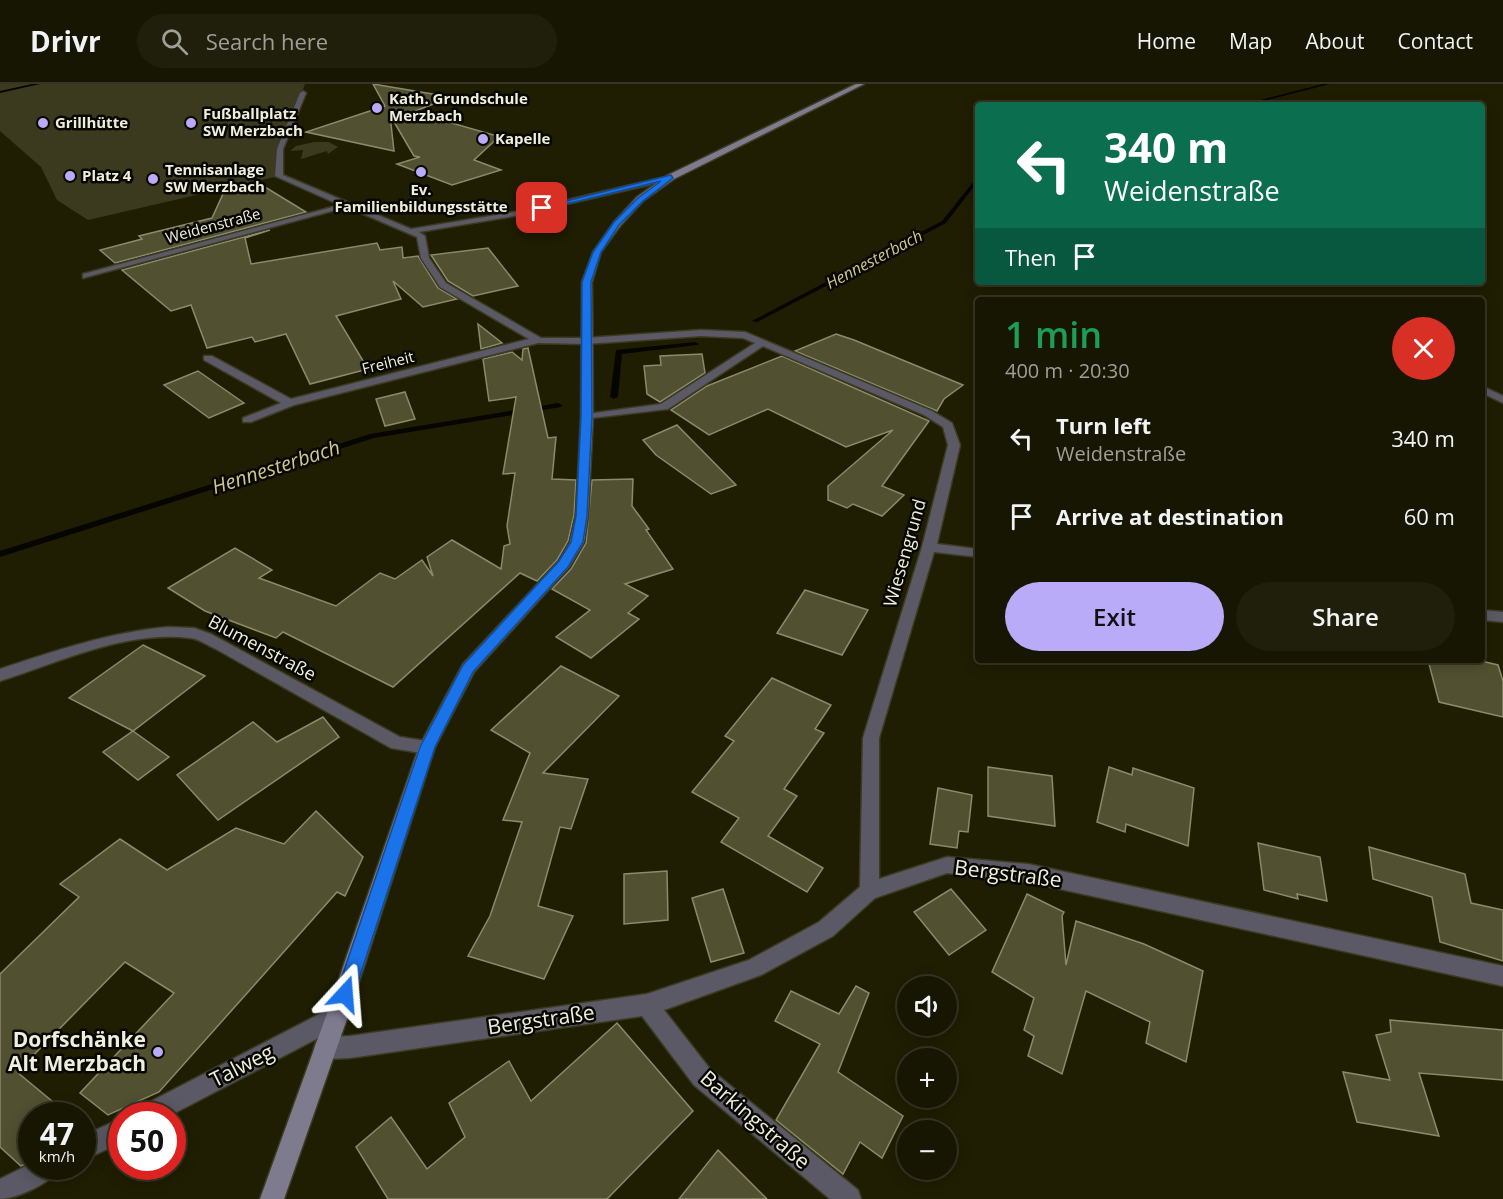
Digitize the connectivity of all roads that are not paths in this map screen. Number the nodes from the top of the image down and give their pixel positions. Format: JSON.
{"nodes":[{"id":1,"x":861,"y":84,"type":"edge"},
{"id":2,"x":303,"y":93,"type":"dead end"},
{"id":3,"x":671,"y":177,"type":"junction"},
{"id":4,"x":347,"y":205,"type":"junction"},
{"id":5,"x":412,"y":231,"type":"junction"},
{"id":6,"x":86,"y":276,"type":"dead end"},
{"id":7,"x":538,"y":340,"type":"junction"},
{"id":8,"x":586,"y":341,"type":"junction"},
{"id":9,"x":763,"y":342,"type":"junction"},
{"id":10,"x":208,"y":358,"type":"dead end"},
{"id":11,"x":1485,"y":393,"type":"edge"},
{"id":12,"x":1503,"y":400,"type":"edge"},
{"id":13,"x":291,"y":403,"type":"junction"},
{"id":14,"x":586,"y":417,"type":"junction"},
{"id":15,"x":247,"y":420,"type":"dead end"},
{"id":16,"x":929,"y":548,"type":"junction"},
{"id":17,"x":975,"y":553,"type":"edge"},
{"id":18,"x":1485,"y":615,"type":"edge"},
{"id":19,"x":1503,"y":617,"type":"edge"},
{"id":20,"x":0,"y":675,"type":"edge"},
{"id":21,"x":427,"y":747,"type":"junction"},
{"id":22,"x":869,"y":891,"type":"junction"},
{"id":23,"x":1503,"y":976,"type":"edge"},
{"id":24,"x":647,"y":1005,"type":"junction"},
{"id":25,"x":338,"y":1016,"type":"junction"},
{"id":26,"x":325,"y":1048,"type":"junction"},
{"id":27,"x":173,"y":1102,"type":"edge"},
{"id":28,"x":23,"y":1180,"type":"edge"},
{"id":29,"x":0,"y":1192,"type":"edge"},
{"id":30,"x":272,"y":1199,"type":"edge"},
{"id":31,"x":849,"y":1199,"type":"edge"}],
"edges":[{"from":1,"to":3,"type":"main road"},
{"from":2,"to":4,"type":"street"},
{"from":3,"to":5,"type":"street"},
{"from":3,"to":8,"type":"main road"},
{"from":4,"to":5,"type":"street"},
{"from":4,"to":6,"type":"street","name":"Weidenstraße"},
{"from":5,"to":7,"type":"street"},
{"from":7,"to":8,"type":"street"},
{"from":7,"to":13,"type":"street","name":"Freiheit"},
{"from":8,"to":9,"type":"street","name":"Wiesengrund"},
{"from":8,"to":14,"type":"main road"},
{"from":9,"to":14,"type":"street"},
{"from":9,"to":16,"type":"street","name":"Wiesengrund"},
{"from":10,"to":13,"type":"street"},
{"from":11,"to":12,"type":"street"},
{"from":13,"to":15,"type":"street","name":"Freiheit"},
{"from":14,"to":21,"type":"main road"},
{"from":16,"to":17,"type":"street"},
{"from":16,"to":22,"type":"street","name":"Wiesengrund"},
{"from":18,"to":19,"type":"street"},
{"from":20,"to":21,"type":"street","name":"Blumenstraße"},
{"from":21,"to":25,"type":"main road"},
{"from":22,"to":23,"type":"street","name":"Bergstraße"},
{"from":22,"to":24,"type":"street","name":"Bergstraße"},
{"from":24,"to":26,"type":"street","name":"Bergstraße"},
{"from":24,"to":31,"type":"street","name":"Barkingstraße"},
{"from":25,"to":26,"type":"main road"},
{"from":25,"to":27,"type":"street","name":"Talweg"},
{"from":26,"to":30,"type":"main road"},
{"from":28,"to":29,"type":"street"}]}
